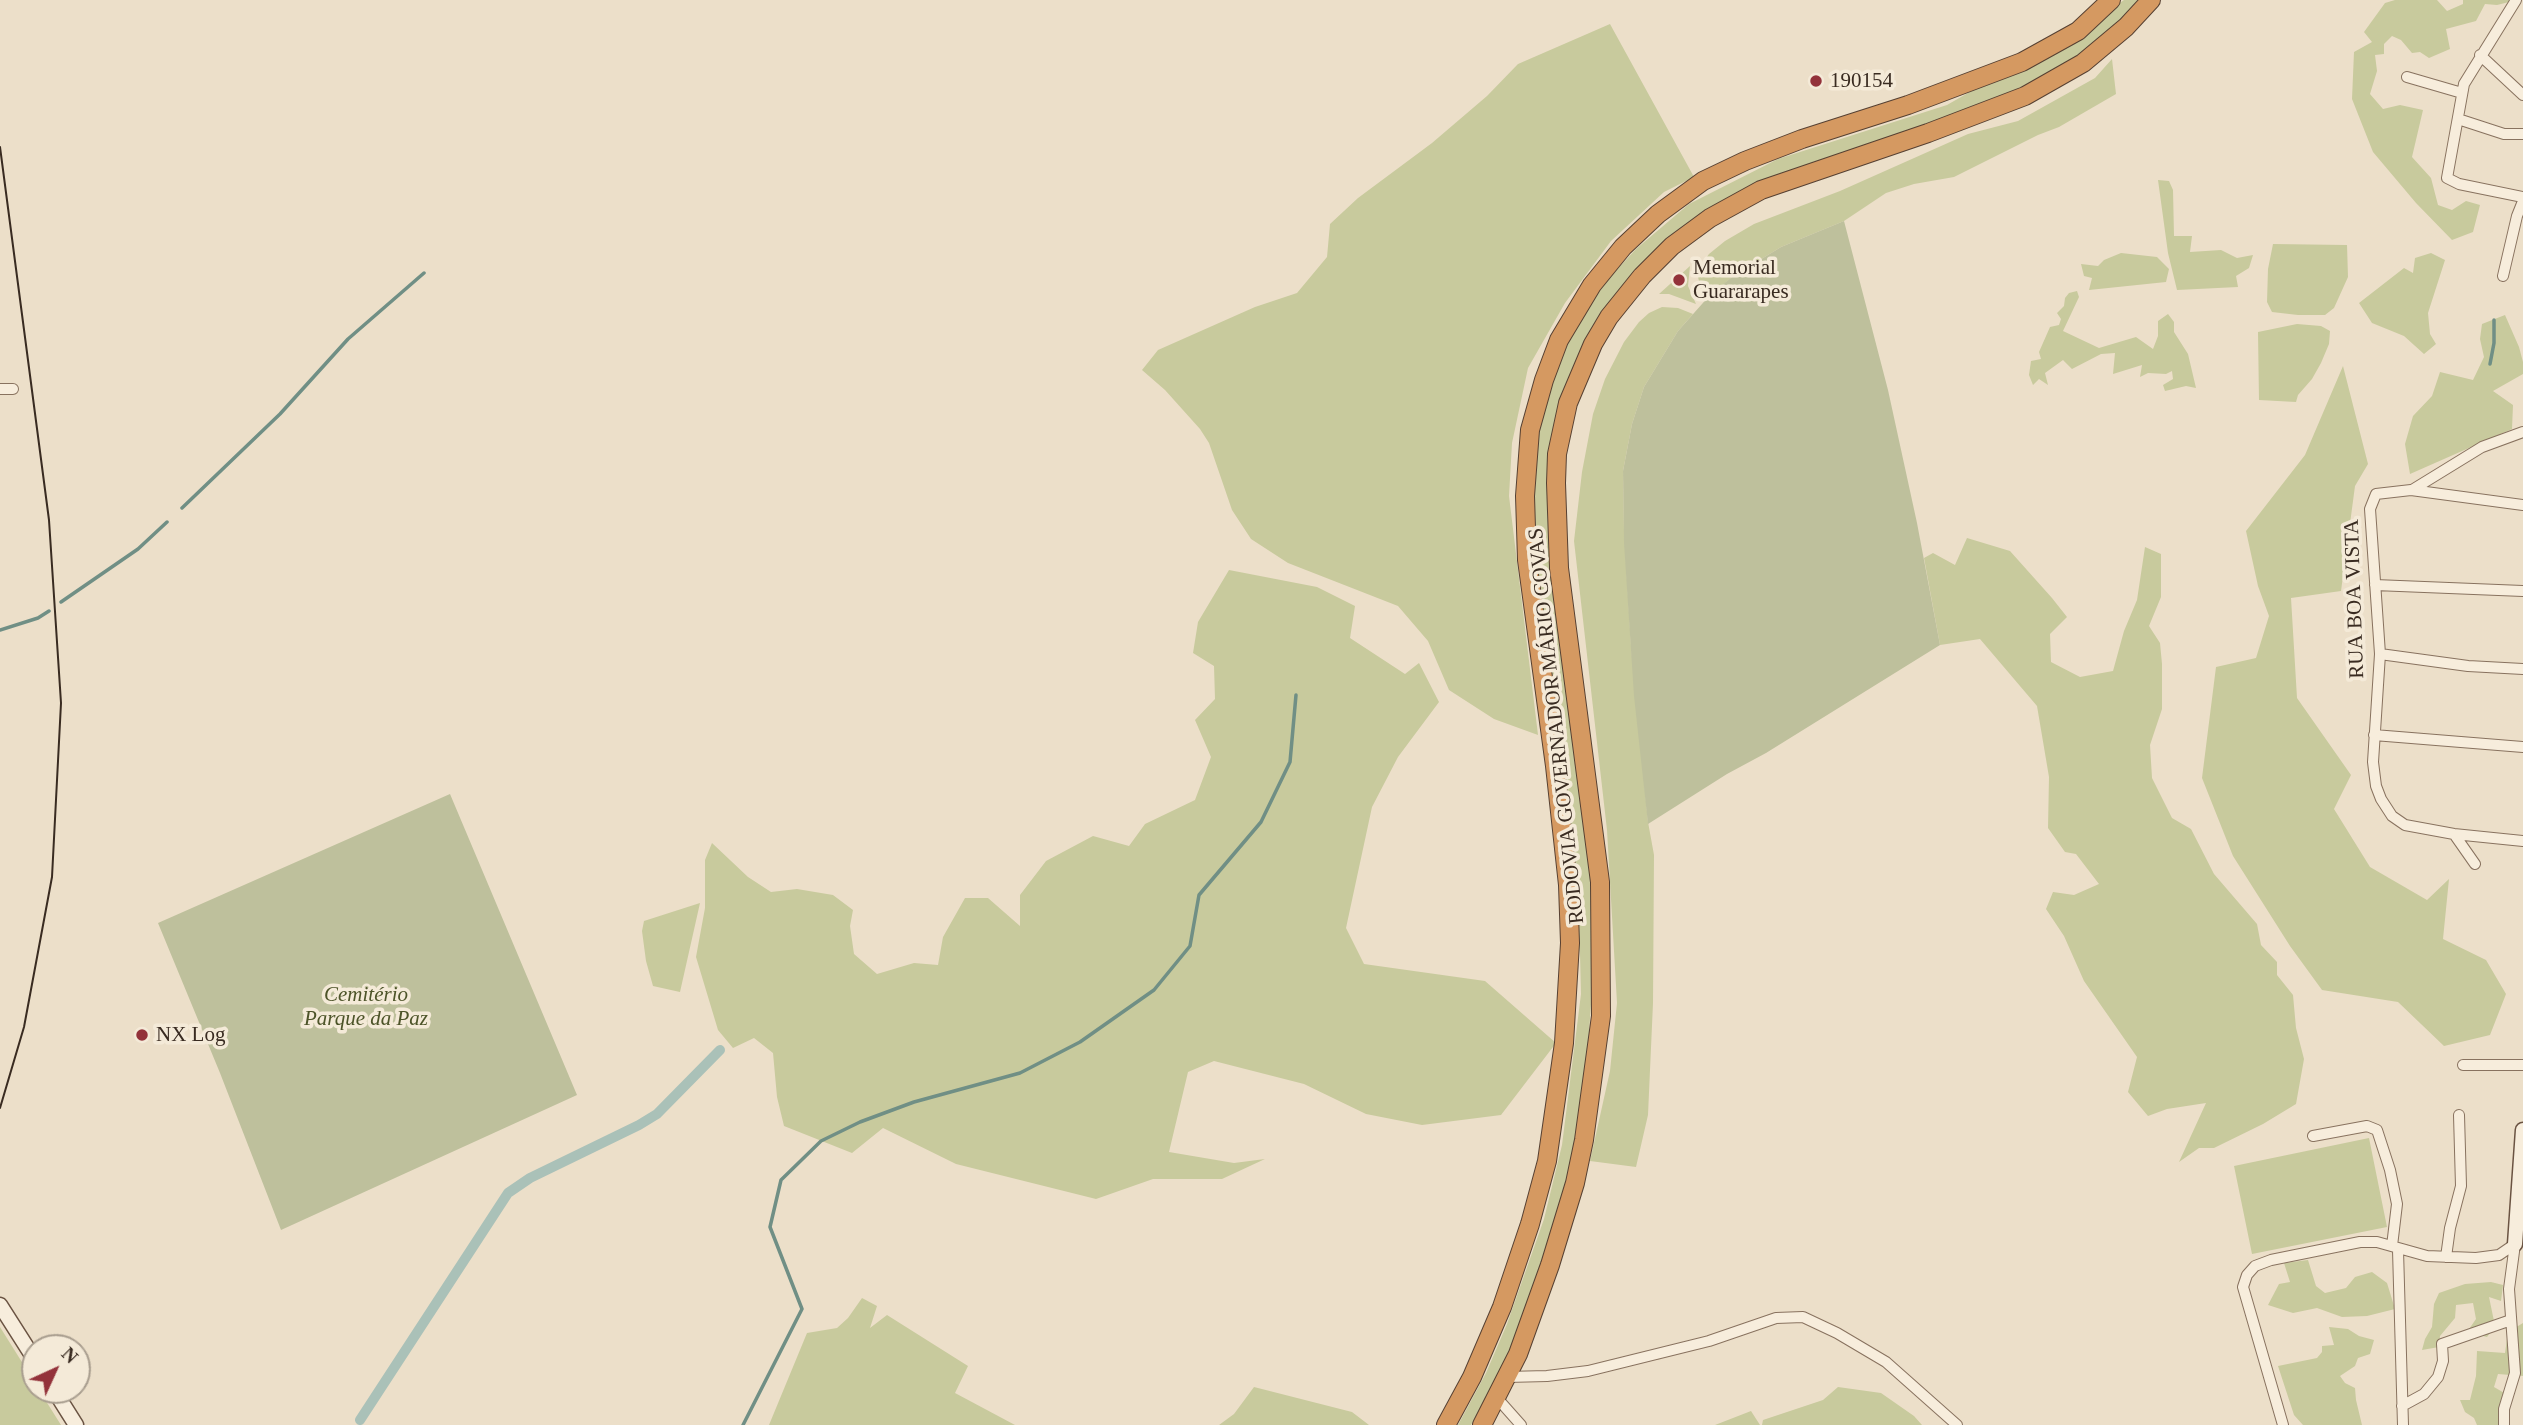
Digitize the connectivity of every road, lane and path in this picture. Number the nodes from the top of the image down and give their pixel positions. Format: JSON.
{"nodes":[{"id":1,"x":2111,"y":0,"type":"edge"},
{"id":2,"x":2151,"y":0,"type":"edge"},
{"id":3,"x":2516,"y":0,"type":"edge"},
{"id":4,"x":2480,"y":55,"type":"junction"},
{"id":5,"x":2407,"y":77,"type":"dead end"},
{"id":6,"x":2462,"y":93,"type":"junction"},
{"id":7,"x":2523,"y":95,"type":"edge"},
{"id":8,"x":2458,"y":119,"type":"junction"},
{"id":9,"x":2523,"y":134,"type":"edge"},
{"id":10,"x":2523,"y":199,"type":"edge"},
{"id":11,"x":2503,"y":276,"type":"dead end"},
{"id":12,"x":13,"y":388,"type":"dead end"},
{"id":13,"x":0,"y":389,"type":"edge"},
{"id":14,"x":2523,"y":432,"type":"edge"},
{"id":15,"x":2411,"y":490,"type":"junction"},
{"id":16,"x":2523,"y":505,"type":"edge"},
{"id":17,"x":2375,"y":585,"type":"junction"},
{"id":18,"x":2523,"y":591,"type":"edge"},
{"id":19,"x":2380,"y":654,"type":"junction"},
{"id":20,"x":2523,"y":669,"type":"edge"},
{"id":21,"x":2374,"y":735,"type":"junction"},
{"id":22,"x":2523,"y":747,"type":"edge"},
{"id":23,"x":2454,"y":834,"type":"junction"},
{"id":24,"x":2523,"y":841,"type":"edge"},
{"id":25,"x":2475,"y":864,"type":"dead end"},
{"id":26,"x":2463,"y":1065,"type":"dead end"},
{"id":27,"x":2523,"y":1065,"type":"edge"},
{"id":28,"x":2459,"y":1115,"type":"dead end"},
{"id":29,"x":2523,"y":1130,"type":"edge"},
{"id":30,"x":2313,"y":1136,"type":"dead end"},
{"id":31,"x":2515,"y":1244,"type":"junction"},
{"id":32,"x":2395,"y":1248,"type":"junction"},
{"id":33,"x":2446,"y":1257,"type":"junction"},
{"id":34,"x":0,"y":1305,"type":"edge"},
{"id":35,"x":2511,"y":1320,"type":"junction"},
{"id":36,"x":21,"y":1338,"type":"edge"},
{"id":37,"x":2519,"y":1373,"type":"edge"},
{"id":38,"x":1507,"y":1377,"type":"junction"},
{"id":39,"x":1497,"y":1398,"type":"junction"},
{"id":40,"x":63,"y":1404,"type":"edge"},
{"id":41,"x":2402,"y":1406,"type":"junction"},
{"id":42,"x":76,"y":1425,"type":"edge"},
{"id":43,"x":1446,"y":1425,"type":"edge"},
{"id":44,"x":1482,"y":1425,"type":"edge"},
{"id":45,"x":1521,"y":1425,"type":"edge"},
{"id":46,"x":1956,"y":1425,"type":"edge"},
{"id":47,"x":2283,"y":1425,"type":"edge"},
{"id":48,"x":2403,"y":1425,"type":"edge"},
{"id":49,"x":2504,"y":1425,"type":"edge"}],
"edges":[{"from":1,"to":43,"type":"highway","name":"RODOVIA GOVERNADOR MÁRIO COVAS"},
{"from":2,"to":38,"type":"highway","name":"RODOVIA GOVERNADOR MÁRIO COVAS"},
{"from":3,"to":4,"type":"street"},
{"from":4,"to":6,"type":"street"},
{"from":4,"to":7,"type":"street"},
{"from":5,"to":6,"type":"street"},
{"from":6,"to":8,"type":"street"},
{"from":8,"to":9,"type":"street"},
{"from":8,"to":10,"type":"street"},
{"from":10,"to":11,"type":"street"},
{"from":12,"to":13,"type":"street"},
{"from":14,"to":15,"type":"street"},
{"from":15,"to":16,"type":"street"},
{"from":15,"to":17,"type":"street","name":"RUA BOA VISTA"},
{"from":17,"to":18,"type":"street"},
{"from":17,"to":19,"type":"street","name":"RUA BOA VISTA"},
{"from":19,"to":20,"type":"street"},
{"from":19,"to":21,"type":"street","name":"RUA BOA VISTA"},
{"from":21,"to":22,"type":"street"},
{"from":21,"to":23,"type":"street","name":"RUA BOA VISTA"},
{"from":23,"to":24,"type":"street","name":"RUA BOA VISTA"},
{"from":23,"to":25,"type":"street"},
{"from":26,"to":27,"type":"street"},
{"from":28,"to":33,"type":"street"},
{"from":29,"to":31,"type":"street"},
{"from":30,"to":32,"type":"street"},
{"from":31,"to":33,"type":"street"},
{"from":31,"to":35,"type":"street"},
{"from":32,"to":33,"type":"street"},
{"from":32,"to":41,"type":"street"},
{"from":32,"to":47,"type":"street"},
{"from":34,"to":36,"type":"street"},
{"from":35,"to":37,"type":"street"},
{"from":35,"to":41,"type":"street"},
{"from":37,"to":49,"type":"street"},
{"from":38,"to":39,"type":"highway","name":"RODOVIA GOVERNADOR MÁRIO COVAS"},
{"from":38,"to":46,"type":"street"},
{"from":39,"to":44,"type":"highway","name":"RODOVIA GOVERNADOR MÁRIO COVAS"},
{"from":39,"to":45,"type":"street"},
{"from":40,"to":42,"type":"street"},
{"from":41,"to":48,"type":"street"}]}
